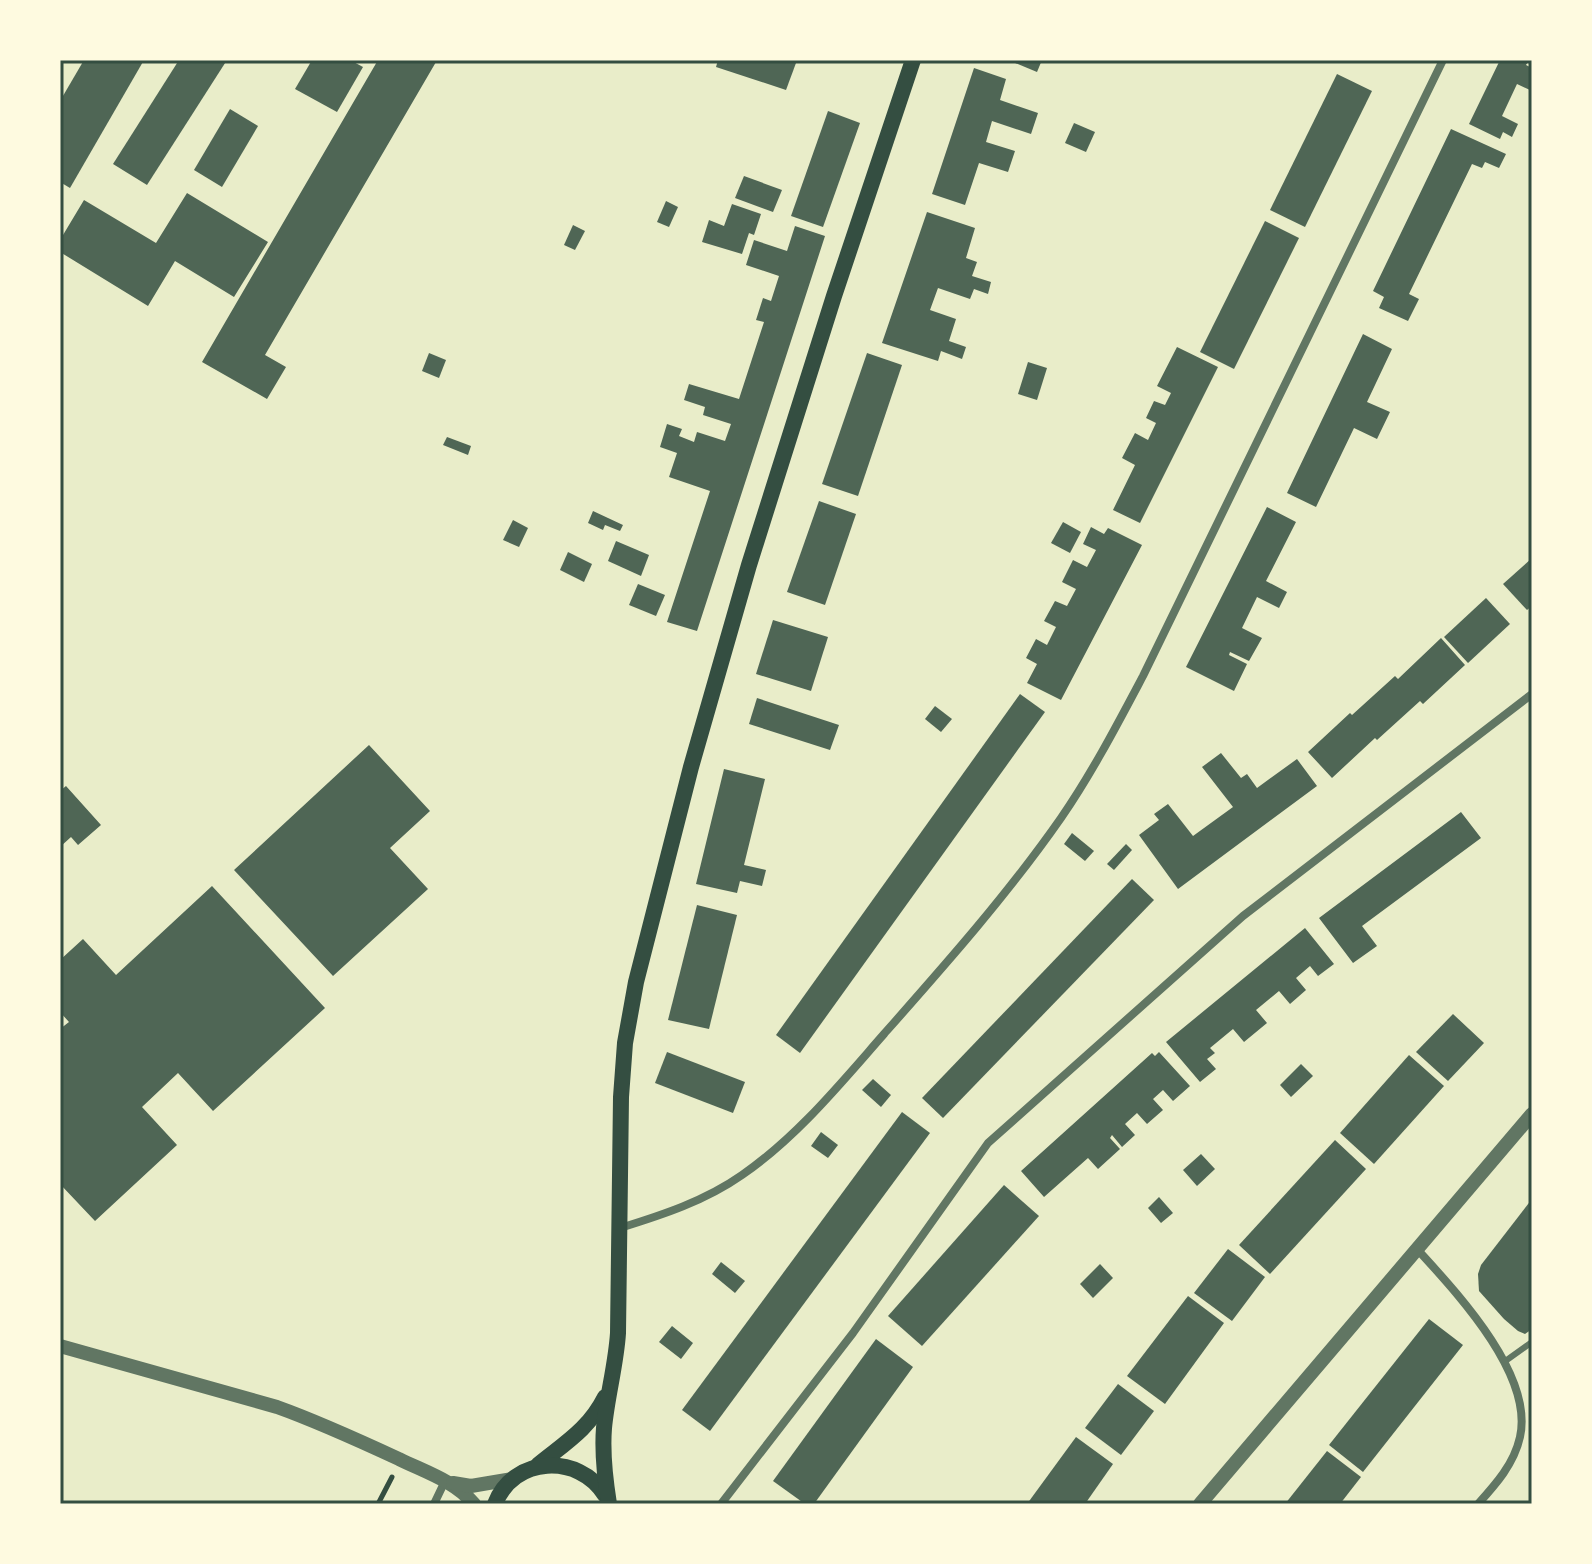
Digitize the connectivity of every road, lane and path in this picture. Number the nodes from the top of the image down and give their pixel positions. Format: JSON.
{"nodes":[{"id":1,"x":913,"y":60,"type":"edge"},
{"id":2,"x":1443,"y":60,"type":"edge"},
{"id":3,"x":1532,"y":694,"type":"edge"},
{"id":4,"x":1532,"y":1114,"type":"edge"},
{"id":5,"x":618,"y":1228,"type":"junction"},
{"id":6,"x":1417,"y":1249,"type":"junction"},
{"id":7,"x":1532,"y":1342,"type":"edge"},
{"id":8,"x":60,"y":1346,"type":"edge"},
{"id":9,"x":1504,"y":1362,"type":"junction"},
{"id":10,"x":612,"y":1380,"type":"junction"},
{"id":11,"x":1521,"y":1425,"type":"junction"},
{"id":12,"x":1532,"y":1430,"type":"edge"},
{"id":13,"x":535,"y":1467,"type":"junction"},
{"id":14,"x":512,"y":1479,"type":"junction"},
{"id":15,"x":445,"y":1481,"type":"junction"},
{"id":16,"x":434,"y":1504,"type":"edge"},
{"id":17,"x":474,"y":1504,"type":"edge"},
{"id":18,"x":495,"y":1504,"type":"edge"},
{"id":19,"x":610,"y":1504,"type":"edge"},
{"id":20,"x":721,"y":1504,"type":"edge"},
{"id":21,"x":1200,"y":1504,"type":"edge"},
{"id":22,"x":1478,"y":1504,"type":"edge"}],
"edges":[{"from":1,"to":5,"type":"main road"},
{"from":2,"to":5,"type":"street"},
{"from":3,"to":20,"type":"street"},
{"from":4,"to":6,"type":"street"},
{"from":5,"to":10,"type":"main road"},
{"from":6,"to":9,"type":"street"},
{"from":6,"to":21,"type":"street"},
{"from":7,"to":9,"type":"lane"},
{"from":8,"to":15,"type":"street"},
{"from":9,"to":11,"type":"street"},
{"from":10,"to":13,"type":"main road"},
{"from":10,"to":19,"type":"main road"},
{"from":11,"to":12,"type":"street"},
{"from":11,"to":22,"type":"street"},
{"from":13,"to":14,"type":"main road"},
{"from":13,"to":19,"type":"main road"},
{"from":14,"to":15,"type":"street"},
{"from":14,"to":18,"type":"main road"},
{"from":15,"to":16,"type":"street"},
{"from":15,"to":17,"type":"street"}]}
